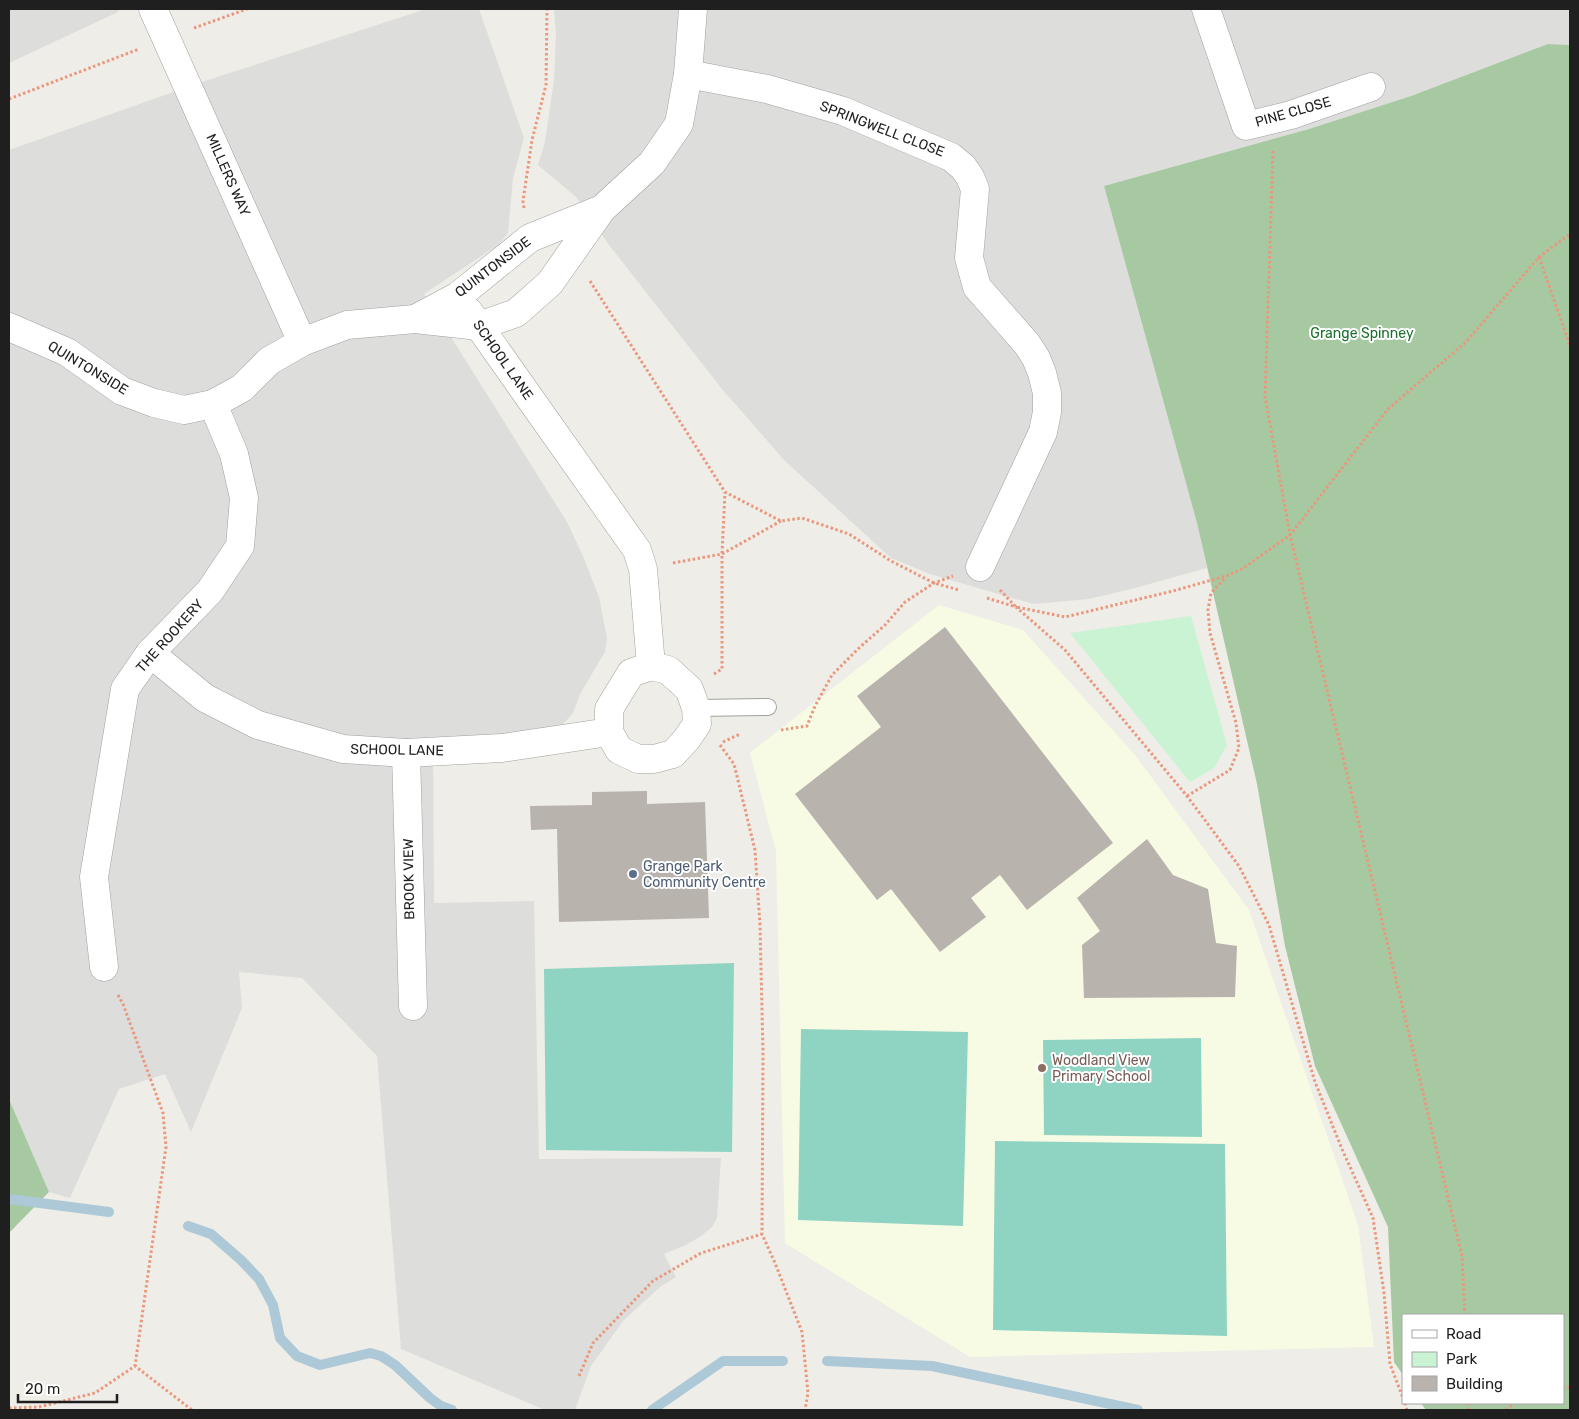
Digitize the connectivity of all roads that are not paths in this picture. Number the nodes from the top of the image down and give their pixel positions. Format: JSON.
{"nodes":[{"id":1,"x":152,"y":9,"type":"edge"},
{"id":2,"x":693,"y":9,"type":"edge"},
{"id":3,"x":1206,"y":9,"type":"edge"},
{"id":4,"x":688,"y":74,"type":"junction"},
{"id":5,"x":1372,"y":87,"type":"dead end"},
{"id":6,"x":602,"y":209,"type":"junction"},
{"id":7,"x":458,"y":296,"type":"junction"},
{"id":8,"x":415,"y":319,"type":"junction"},
{"id":9,"x":9,"y":326,"type":"edge"},
{"id":10,"x":479,"y":326,"type":"junction"},
{"id":11,"x":302,"y":342,"type":"junction"},
{"id":12,"x":213,"y":404,"type":"junction"},
{"id":13,"x":980,"y":567,"type":"road end"},
{"id":14,"x":150,"y":654,"type":"junction"},
{"id":15,"x":651,"y":666,"type":"junction"},
{"id":16,"x":693,"y":698,"type":"junction"},
{"id":17,"x":768,"y":707,"type":"dead end"},
{"id":18,"x":609,"y":732,"type":"junction"},
{"id":19,"x":406,"y":753,"type":"junction"},
{"id":20,"x":104,"y":967,"type":"road end"},
{"id":21,"x":413,"y":1006,"type":"dead end"}],
"edges":[{"from":1,"to":11,"type":"street","name":"MILLERS WAY"},
{"from":2,"to":4,"type":"street","name":"QUINTONSIDE"},
{"from":3,"to":5,"type":"street","name":"PINE CLOSE"},
{"from":4,"to":6,"type":"street","name":"QUINTONSIDE"},
{"from":4,"to":13,"type":"street","name":"SPRINGWELL CLOSE"},
{"from":6,"to":7,"type":"street","name":"QUINTONSIDE"},
{"from":6,"to":10,"type":"street","name":"QUINTONSIDE"},
{"from":7,"to":8,"type":"street","name":"QUINTONSIDE"},
{"from":7,"to":10,"type":"street","name":"SCHOOL LANE"},
{"from":8,"to":10,"type":"street","name":"QUINTONSIDE"},
{"from":8,"to":11,"type":"street","name":"QUINTONSIDE"},
{"from":9,"to":12,"type":"street","name":"QUINTONSIDE"},
{"from":10,"to":15,"type":"street","name":"SCHOOL LANE"},
{"from":11,"to":12,"type":"street","name":"QUINTONSIDE"},
{"from":12,"to":14,"type":"street","name":"THE ROOKERY"},
{"from":14,"to":19,"type":"street","name":"SCHOOL LANE"},
{"from":14,"to":20,"type":"street","name":"THE ROOKERY"},
{"from":15,"to":16,"type":"street"},
{"from":15,"to":18,"type":"street"},
{"from":16,"to":17,"type":"lane"},
{"from":16,"to":18,"type":"street"},
{"from":18,"to":19,"type":"street","name":"SCHOOL LANE"},
{"from":19,"to":21,"type":"street","name":"BROOK VIEW"}]}
